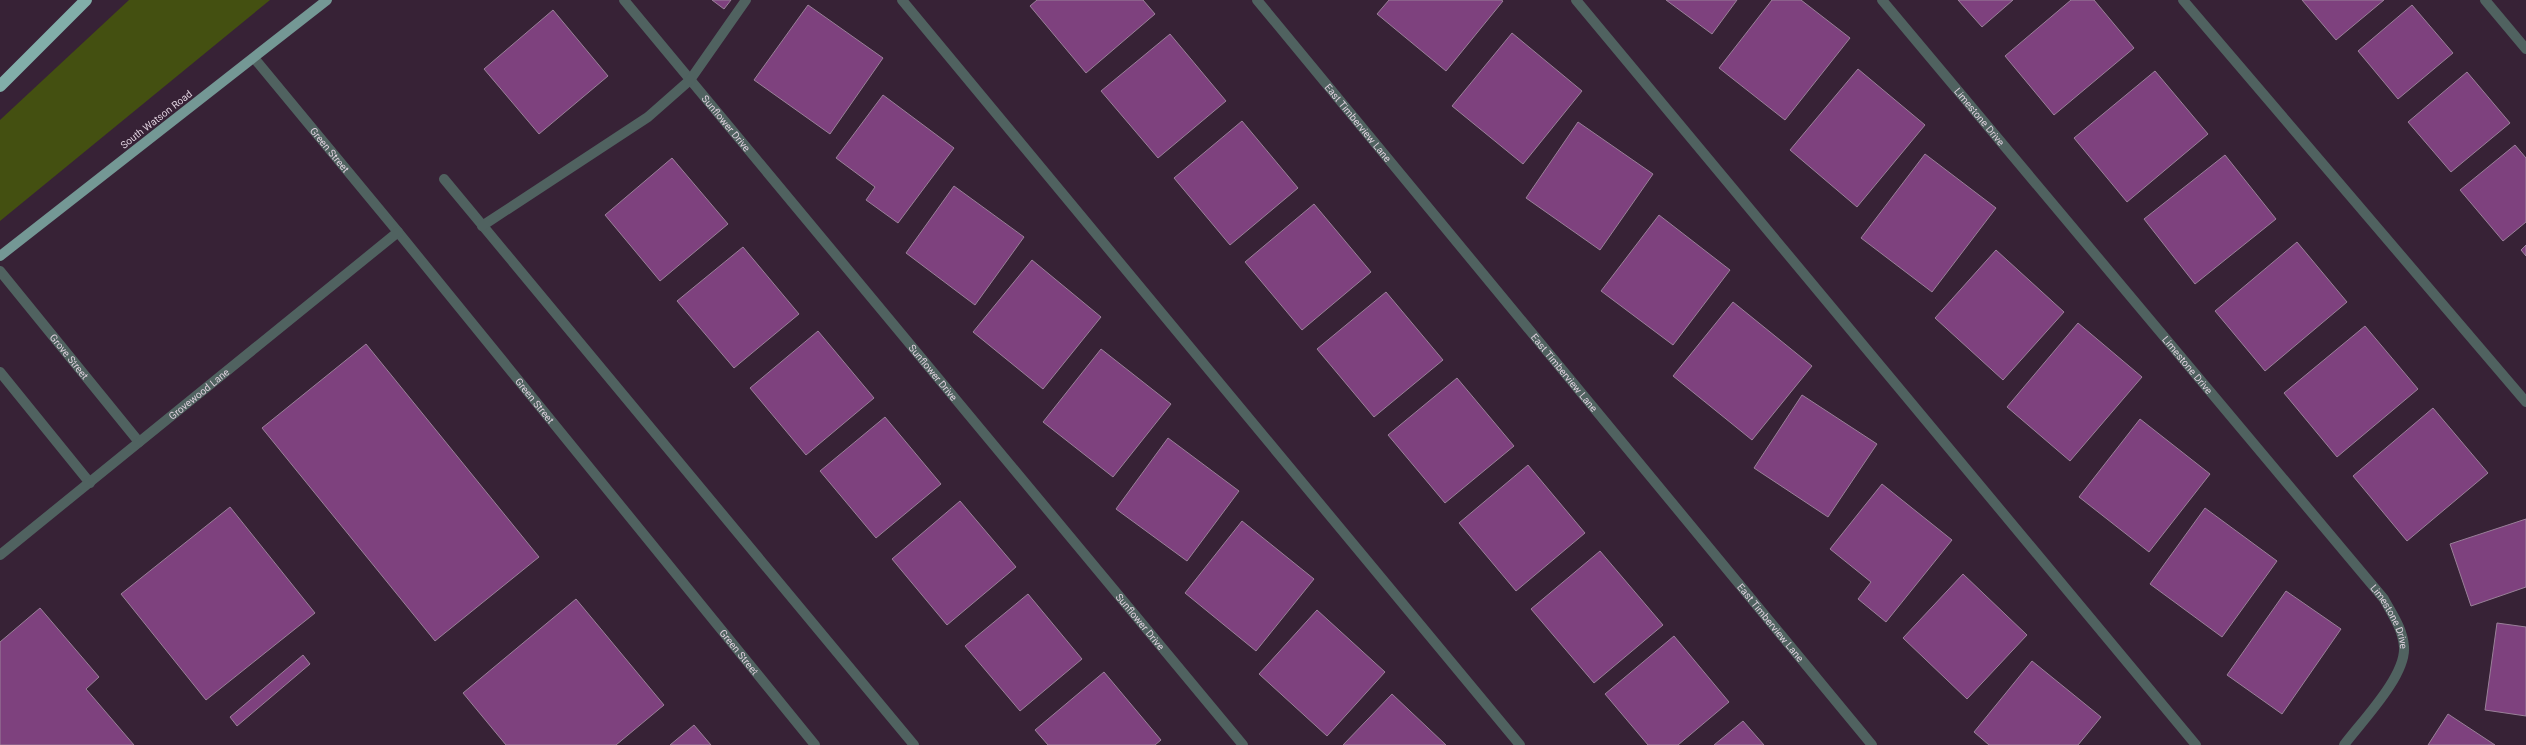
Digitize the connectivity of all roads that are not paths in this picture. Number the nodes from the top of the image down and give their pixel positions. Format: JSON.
{"nodes":[{"id":1,"x":86,"y":0,"type":"edge"},
{"id":2,"x":327,"y":0,"type":"edge"},
{"id":3,"x":624,"y":0,"type":"edge"},
{"id":4,"x":746,"y":0,"type":"edge"},
{"id":5,"x":902,"y":0,"type":"edge"},
{"id":6,"x":1257,"y":0,"type":"edge"},
{"id":7,"x":1576,"y":0,"type":"edge"},
{"id":8,"x":1882,"y":0,"type":"edge"},
{"id":9,"x":2184,"y":0,"type":"edge"},
{"id":10,"x":2485,"y":0,"type":"edge"},
{"id":11,"x":2526,"y":49,"type":"edge"},
{"id":12,"x":254,"y":58,"type":"junction"},
{"id":13,"x":690,"y":80,"type":"junction"},
{"id":14,"x":0,"y":86,"type":"edge"},
{"id":15,"x":444,"y":179,"type":"dead end"},
{"id":16,"x":482,"y":226,"type":"junction"},
{"id":17,"x":398,"y":232,"type":"junction"},
{"id":18,"x":0,"y":256,"type":"edge"},
{"id":19,"x":0,"y":271,"type":"edge"},
{"id":20,"x":0,"y":372,"type":"edge"},
{"id":21,"x":2526,"y":402,"type":"edge"},
{"id":22,"x":139,"y":442,"type":"junction"},
{"id":23,"x":90,"y":482,"type":"junction"},
{"id":24,"x":0,"y":555,"type":"edge"},
{"id":25,"x":815,"y":745,"type":"edge"},
{"id":26,"x":914,"y":745,"type":"edge"},
{"id":27,"x":1243,"y":745,"type":"edge"},
{"id":28,"x":1520,"y":745,"type":"edge"},
{"id":29,"x":1872,"y":745,"type":"edge"},
{"id":30,"x":2196,"y":745,"type":"edge"},
{"id":31,"x":2344,"y":745,"type":"edge"}],
"edges":[{"from":1,"to":14,"type":"highway"},
{"from":2,"to":12,"type":"main road","name":"South Watson Road"},
{"from":3,"to":13,"type":"street","name":"Sunflower Drive"},
{"from":4,"to":13,"type":"street"},
{"from":5,"to":28,"type":"street"},
{"from":6,"to":29,"type":"street","name":"East Timberview Lane"},
{"from":7,"to":30,"type":"street"},
{"from":8,"to":31,"type":"street","name":"Limestone Drive"},
{"from":9,"to":21,"type":"street"},
{"from":10,"to":11,"type":"street"},
{"from":12,"to":17,"type":"street","name":"Green Street"},
{"from":12,"to":18,"type":"main road","name":"South Watson Road"},
{"from":13,"to":16,"type":"street"},
{"from":13,"to":27,"type":"street","name":"Sunflower Drive"},
{"from":15,"to":16,"type":"street"},
{"from":16,"to":26,"type":"street"},
{"from":17,"to":22,"type":"street","name":"Grovewood Lane"},
{"from":17,"to":25,"type":"street","name":"Green Street"},
{"from":19,"to":22,"type":"street","name":"Grove Street"},
{"from":20,"to":23,"type":"street"},
{"from":22,"to":23,"type":"street","name":"Grovewood Lane"},
{"from":23,"to":24,"type":"street","name":"Grovewood Lane"}]}
